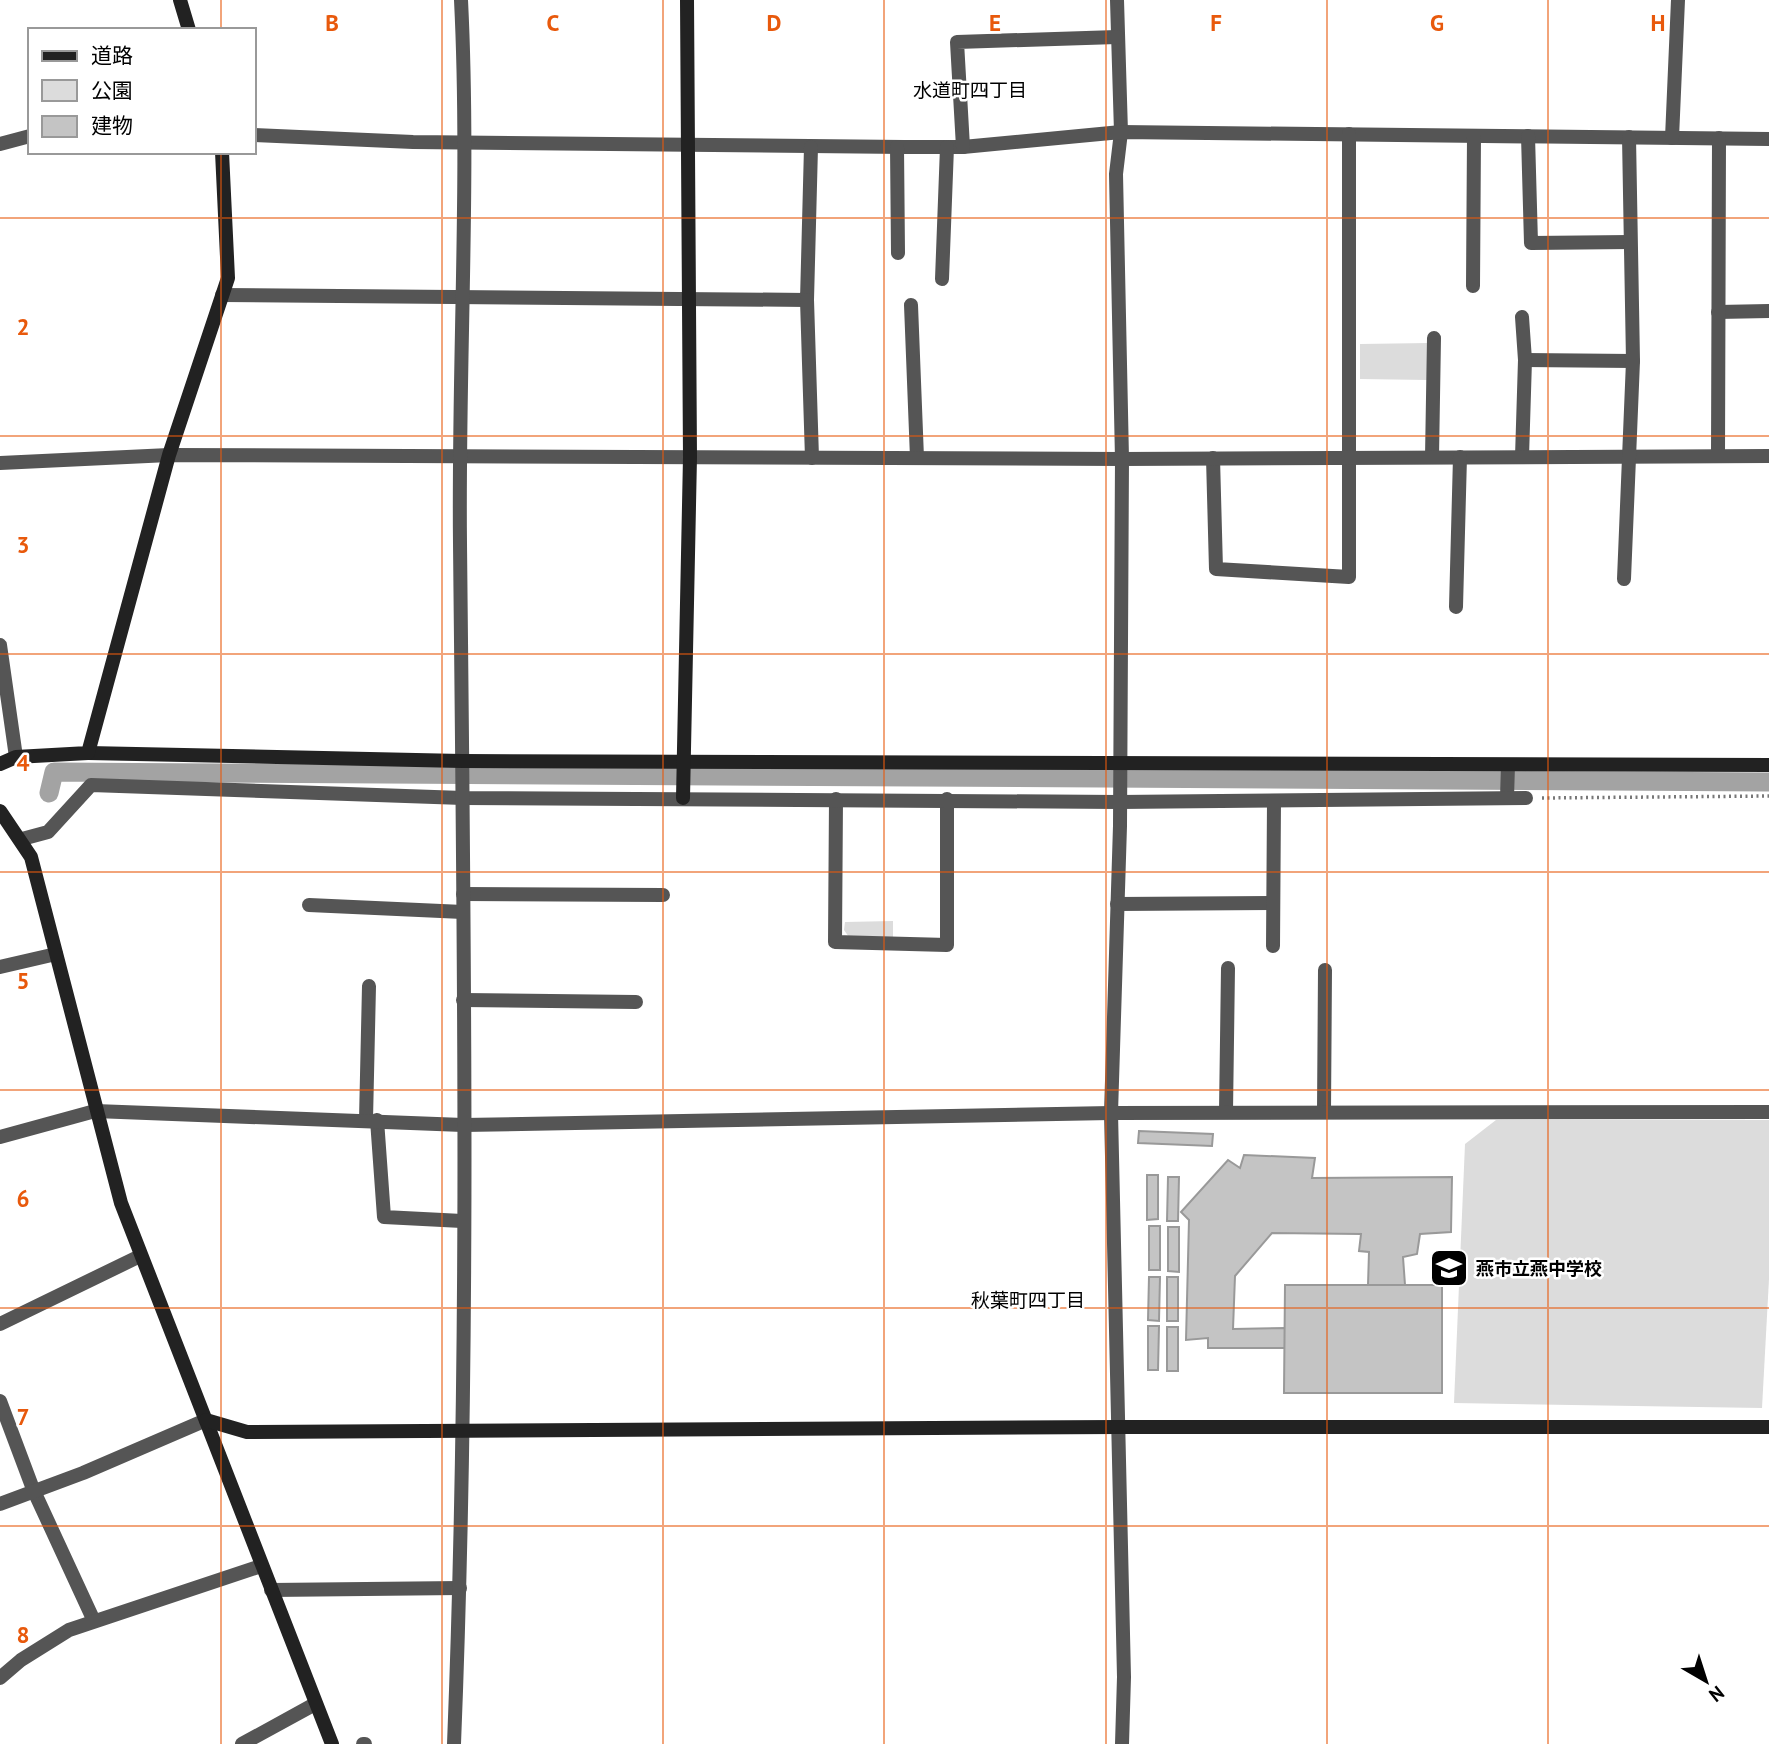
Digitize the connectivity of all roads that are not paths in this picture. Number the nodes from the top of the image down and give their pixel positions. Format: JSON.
{"nodes":[{"id":1,"x":180,"y":0,"type":"edge"},
{"id":2,"x":461,"y":0,"type":"edge"},
{"id":3,"x":687,"y":0,"type":"edge"},
{"id":4,"x":1117,"y":0,"type":"edge"},
{"id":5,"x":1678,"y":0,"type":"edge"},
{"id":6,"x":189,"y":28,"type":"edge"},
{"id":7,"x":1117,"y":37,"type":"junction"},
{"id":8,"x":1121,"y":132,"type":"junction"},
{"id":9,"x":1349,"y":134,"type":"junction"},
{"id":10,"x":256,"y":135,"type":"edge"},
{"id":11,"x":28,"y":136,"type":"edge"},
{"id":12,"x":1474,"y":136,"type":"junction"},
{"id":13,"x":1528,"y":136,"type":"junction"},
{"id":14,"x":1629,"y":137,"type":"junction"},
{"id":15,"x":1672,"y":138,"type":"junction"},
{"id":16,"x":1719,"y":138,"type":"junction"},
{"id":17,"x":1769,"y":139,"type":"edge"},
{"id":18,"x":467,"y":143,"type":"junction"},
{"id":19,"x":0,"y":144,"type":"edge"},
{"id":20,"x":687,"y":145,"type":"junction"},
{"id":21,"x":811,"y":147,"type":"junction"},
{"id":22,"x":897,"y":147,"type":"junction"},
{"id":23,"x":947,"y":147,"type":"junction"},
{"id":24,"x":963,"y":147,"type":"junction"},
{"id":25,"x":222,"y":154,"type":"edge"},
{"id":26,"x":1630,"y":243,"type":"junction"},
{"id":27,"x":898,"y":253,"type":"dead end"},
{"id":28,"x":942,"y":279,"type":"dead end"},
{"id":29,"x":1473,"y":286,"type":"dead end"},
{"id":30,"x":222,"y":295,"type":"junction"},
{"id":31,"x":463,"y":298,"type":"junction"},
{"id":32,"x":807,"y":300,"type":"junction"},
{"id":33,"x":688,"y":301,"type":"junction"},
{"id":34,"x":911,"y":305,"type":"dead end"},
{"id":35,"x":1769,"y":311,"type":"edge"},
{"id":36,"x":1718,"y":312,"type":"junction"},
{"id":37,"x":1522,"y":317,"type":"dead end"},
{"id":38,"x":1434,"y":338,"type":"dead end"},
{"id":39,"x":1525,"y":360,"type":"junction"},
{"id":40,"x":1633,"y":361,"type":"junction"},
{"id":41,"x":169,"y":455,"type":"junction"},
{"id":42,"x":1627,"y":456,"type":"junction"},
{"id":43,"x":1718,"y":456,"type":"junction"},
{"id":44,"x":1769,"y":456,"type":"edge"},
{"id":45,"x":459,"y":457,"type":"junction"},
{"id":46,"x":690,"y":457,"type":"junction"},
{"id":47,"x":1351,"y":457,"type":"junction"},
{"id":48,"x":1432,"y":457,"type":"junction"},
{"id":49,"x":1460,"y":457,"type":"junction"},
{"id":50,"x":1522,"y":457,"type":"junction"},
{"id":51,"x":812,"y":458,"type":"junction"},
{"id":52,"x":917,"y":458,"type":"junction"},
{"id":53,"x":1213,"y":458,"type":"junction"},
{"id":54,"x":1122,"y":459,"type":"junction"},
{"id":55,"x":0,"y":463,"type":"edge"},
{"id":56,"x":1624,"y":579,"type":"dead end"},
{"id":57,"x":1456,"y":607,"type":"dead end"},
{"id":58,"x":0,"y":645,"type":"edge"},
{"id":59,"x":88,"y":753,"type":"junction"},
{"id":60,"x":16,"y":757,"type":"junction"},
{"id":61,"x":0,"y":764,"type":"edge"},
{"id":62,"x":1769,"y":765,"type":"edge"},
{"id":63,"x":462,"y":771,"type":"junction"},
{"id":64,"x":1118,"y":775,"type":"junction"},
{"id":65,"x":684,"y":779,"type":"junction"},
{"id":66,"x":1507,"y":782,"type":"junction"},
{"id":67,"x":463,"y":798,"type":"junction"},
{"id":68,"x":1526,"y":798,"type":"road end"},
{"id":69,"x":836,"y":799,"type":"junction"},
{"id":70,"x":947,"y":799,"type":"junction"},
{"id":71,"x":1274,"y":801,"type":"junction"},
{"id":72,"x":1119,"y":802,"type":"junction"},
{"id":73,"x":0,"y":811,"type":"edge"},
{"id":74,"x":22,"y":839,"type":"junction"},
{"id":75,"x":463,"y":894,"type":"junction"},
{"id":76,"x":663,"y":895,"type":"dead end"},
{"id":77,"x":1271,"y":903,"type":"junction"},
{"id":78,"x":1117,"y":904,"type":"junction"},
{"id":79,"x":309,"y":905,"type":"dead end"},
{"id":80,"x":463,"y":912,"type":"junction"},
{"id":81,"x":1273,"y":946,"type":"dead end"},
{"id":82,"x":56,"y":954,"type":"junction"},
{"id":83,"x":0,"y":967,"type":"edge"},
{"id":84,"x":1228,"y":968,"type":"dead end"},
{"id":85,"x":1325,"y":970,"type":"dead end"},
{"id":86,"x":369,"y":985,"type":"dead end"},
{"id":87,"x":463,"y":1000,"type":"junction"},
{"id":88,"x":636,"y":1002,"type":"dead end"},
{"id":89,"x":95,"y":1111,"type":"junction"},
{"id":90,"x":1226,"y":1112,"type":"junction"},
{"id":91,"x":1324,"y":1112,"type":"junction"},
{"id":92,"x":1769,"y":1112,"type":"edge"},
{"id":93,"x":1111,"y":1113,"type":"junction"},
{"id":94,"x":371,"y":1120,"type":"junction"},
{"id":95,"x":463,"y":1125,"type":"junction"},
{"id":96,"x":0,"y":1137,"type":"edge"},
{"id":97,"x":462,"y":1221,"type":"junction"},
{"id":98,"x":140,"y":1256,"type":"junction"},
{"id":99,"x":0,"y":1324,"type":"edge"},
{"id":100,"x":0,"y":1401,"type":"edge"},
{"id":101,"x":205,"y":1420,"type":"junction"},
{"id":102,"x":1118,"y":1427,"type":"junction"},
{"id":103,"x":1769,"y":1427,"type":"edge"},
{"id":104,"x":464,"y":1431,"type":"junction"},
{"id":105,"x":33,"y":1489,"type":"junction"},
{"id":106,"x":0,"y":1504,"type":"edge"},
{"id":107,"x":261,"y":1566,"type":"junction"},
{"id":108,"x":460,"y":1588,"type":"junction"},
{"id":109,"x":271,"y":1590,"type":"junction"},
{"id":110,"x":94,"y":1621,"type":"junction"},
{"id":111,"x":0,"y":1678,"type":"edge"},
{"id":112,"x":315,"y":1704,"type":"junction"},
{"id":113,"x":242,"y":1744,"type":"edge"},
{"id":114,"x":332,"y":1744,"type":"edge"},
{"id":115,"x":454,"y":1744,"type":"edge"},
{"id":116,"x":1122,"y":1744,"type":"edge"}],
"edges":[{"from":1,"to":6,"type":"street"},
{"from":2,"to":18,"type":"street"},
{"from":3,"to":20,"type":"street"},
{"from":4,"to":7,"type":"street"},
{"from":5,"to":15,"type":"street"},
{"from":7,"to":8,"type":"street"},
{"from":7,"to":24,"type":"street"},
{"from":8,"to":9,"type":"street"},
{"from":8,"to":24,"type":"street"},
{"from":8,"to":54,"type":"street"},
{"from":9,"to":12,"type":"street"},
{"from":9,"to":47,"type":"street"},
{"from":10,"to":18,"type":"street"},
{"from":11,"to":19,"type":"street"},
{"from":12,"to":13,"type":"street"},
{"from":12,"to":29,"type":"street"},
{"from":13,"to":14,"type":"street"},
{"from":13,"to":26,"type":"street"},
{"from":14,"to":15,"type":"street"},
{"from":14,"to":26,"type":"street"},
{"from":15,"to":16,"type":"street"},
{"from":16,"to":17,"type":"street"},
{"from":16,"to":36,"type":"street"},
{"from":18,"to":20,"type":"street"},
{"from":18,"to":31,"type":"street"},
{"from":20,"to":21,"type":"street"},
{"from":20,"to":33,"type":"street"},
{"from":21,"to":22,"type":"street"},
{"from":21,"to":32,"type":"street"},
{"from":22,"to":23,"type":"street"},
{"from":22,"to":27,"type":"street"},
{"from":23,"to":24,"type":"street"},
{"from":23,"to":28,"type":"street"},
{"from":25,"to":30,"type":"street"},
{"from":26,"to":40,"type":"street"},
{"from":30,"to":31,"type":"street"},
{"from":30,"to":41,"type":"street"},
{"from":31,"to":33,"type":"street"},
{"from":31,"to":45,"type":"street"},
{"from":32,"to":33,"type":"street"},
{"from":32,"to":51,"type":"street"},
{"from":33,"to":46,"type":"street"},
{"from":34,"to":52,"type":"street"},
{"from":35,"to":36,"type":"street"},
{"from":36,"to":43,"type":"street"},
{"from":37,"to":39,"type":"street"},
{"from":38,"to":48,"type":"street"},
{"from":39,"to":40,"type":"street"},
{"from":39,"to":50,"type":"street"},
{"from":40,"to":42,"type":"street"},
{"from":41,"to":45,"type":"street"},
{"from":41,"to":55,"type":"street"},
{"from":41,"to":59,"type":"street"},
{"from":42,"to":43,"type":"street"},
{"from":42,"to":50,"type":"street"},
{"from":42,"to":56,"type":"street"},
{"from":43,"to":44,"type":"street"},
{"from":45,"to":46,"type":"street"},
{"from":45,"to":63,"type":"street"},
{"from":46,"to":51,"type":"street"},
{"from":46,"to":65,"type":"street"},
{"from":47,"to":48,"type":"street"},
{"from":47,"to":53,"type":"street"},
{"from":47,"to":53,"type":"street"},
{"from":48,"to":49,"type":"street"},
{"from":49,"to":50,"type":"street"},
{"from":49,"to":57,"type":"street"},
{"from":51,"to":52,"type":"street"},
{"from":52,"to":54,"type":"street"},
{"from":53,"to":54,"type":"street"},
{"from":54,"to":64,"type":"street"},
{"from":58,"to":60,"type":"street"},
{"from":59,"to":60,"type":"street"},
{"from":59,"to":63,"type":"street"},
{"from":60,"to":61,"type":"street"},
{"from":62,"to":66,"type":"street"},
{"from":63,"to":65,"type":"street"},
{"from":63,"to":67,"type":"street"},
{"from":64,"to":65,"type":"street"},
{"from":64,"to":66,"type":"street"},
{"from":64,"to":72,"type":"street"},
{"from":65,"to":67,"type":"street"},
{"from":65,"to":69,"type":"street"},
{"from":66,"to":68,"type":"street"},
{"from":66,"to":71,"type":"street"},
{"from":67,"to":74,"type":"street"},
{"from":67,"to":75,"type":"street"},
{"from":69,"to":70,"type":"street"},
{"from":69,"to":70,"type":"street"},
{"from":70,"to":72,"type":"street"},
{"from":71,"to":72,"type":"street"},
{"from":71,"to":77,"type":"street"},
{"from":72,"to":78,"type":"street"},
{"from":73,"to":74,"type":"street"},
{"from":74,"to":82,"type":"street"},
{"from":75,"to":76,"type":"street"},
{"from":75,"to":80,"type":"street"},
{"from":77,"to":78,"type":"street"},
{"from":77,"to":81,"type":"street"},
{"from":78,"to":93,"type":"street"},
{"from":79,"to":80,"type":"street"},
{"from":80,"to":87,"type":"street"},
{"from":82,"to":83,"type":"street"},
{"from":82,"to":89,"type":"street"},
{"from":84,"to":90,"type":"street"},
{"from":85,"to":91,"type":"street"},
{"from":86,"to":94,"type":"street"},
{"from":87,"to":88,"type":"street"},
{"from":87,"to":95,"type":"street"},
{"from":89,"to":94,"type":"street"},
{"from":89,"to":96,"type":"street"},
{"from":89,"to":98,"type":"street"},
{"from":90,"to":91,"type":"street"},
{"from":90,"to":93,"type":"street"},
{"from":91,"to":92,"type":"street"},
{"from":93,"to":95,"type":"street"},
{"from":93,"to":102,"type":"street"},
{"from":94,"to":95,"type":"street"},
{"from":94,"to":97,"type":"street"},
{"from":95,"to":97,"type":"street"},
{"from":97,"to":104,"type":"street"},
{"from":98,"to":99,"type":"street"},
{"from":98,"to":101,"type":"street"},
{"from":100,"to":105,"type":"street"},
{"from":101,"to":104,"type":"street"},
{"from":101,"to":105,"type":"street"},
{"from":101,"to":107,"type":"street"},
{"from":102,"to":103,"type":"street"},
{"from":102,"to":104,"type":"street"},
{"from":102,"to":116,"type":"street"},
{"from":104,"to":108,"type":"street"},
{"from":105,"to":106,"type":"street"},
{"from":105,"to":110,"type":"street"},
{"from":107,"to":109,"type":"street"},
{"from":107,"to":110,"type":"street"},
{"from":108,"to":109,"type":"street"},
{"from":108,"to":115,"type":"street"},
{"from":109,"to":112,"type":"street"},
{"from":110,"to":111,"type":"street"},
{"from":112,"to":113,"type":"street"},
{"from":112,"to":114,"type":"street"}]}
